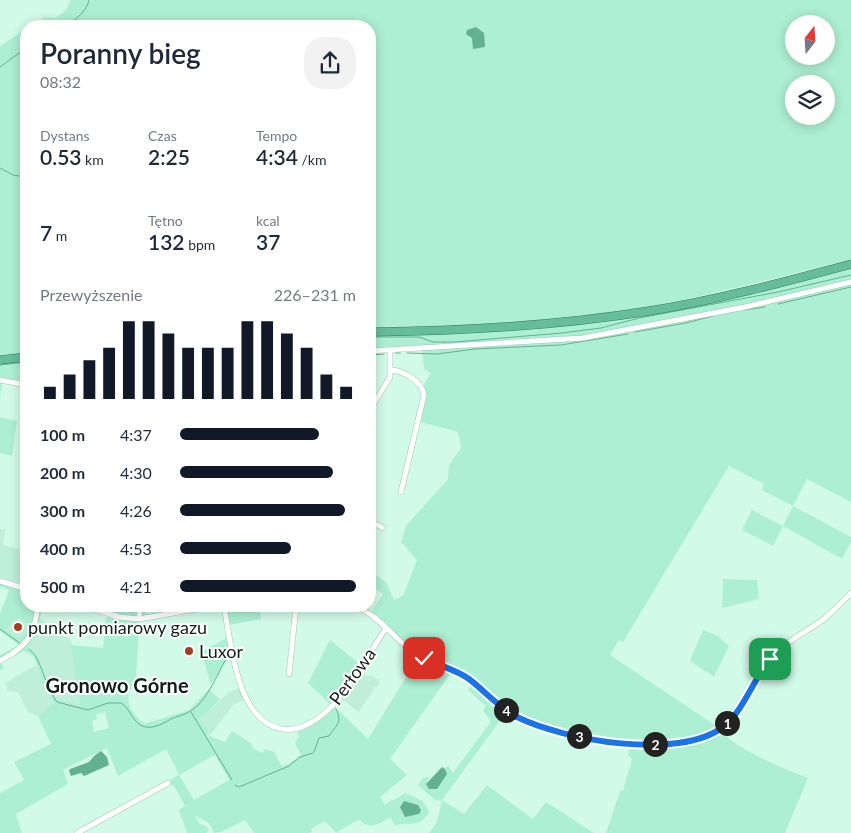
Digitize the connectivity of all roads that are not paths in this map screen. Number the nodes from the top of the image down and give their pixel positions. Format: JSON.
{"nodes":[{"id":1,"x":851,"y":264,"type":"edge"},
{"id":2,"x":851,"y":282,"type":"edge"},
{"id":3,"x":376,"y":332,"type":"edge"},
{"id":4,"x":390,"y":350,"type":"junction"},
{"id":5,"x":376,"y":351,"type":"edge"},
{"id":6,"x":20,"y":358,"type":"edge"},
{"id":7,"x":0,"y":360,"type":"edge"},
{"id":8,"x":391,"y":370,"type":"junction"},
{"id":9,"x":0,"y":380,"type":"edge"},
{"id":10,"x":20,"y":384,"type":"edge"},
{"id":11,"x":376,"y":400,"type":"edge"},
{"id":12,"x":401,"y":492,"type":"dead end"},
{"id":13,"x":376,"y":525,"type":"edge"},
{"id":14,"x":382,"y":528,"type":"dead end"},
{"id":15,"x":0,"y":581,"type":"edge"},
{"id":16,"x":20,"y":587,"type":"edge"},
{"id":17,"x":851,"y":593,"type":"edge"},
{"id":18,"x":37,"y":612,"type":"edge"},
{"id":19,"x":103,"y":612,"type":"edge"},
{"id":20,"x":140,"y":612,"type":"edge"},
{"id":21,"x":179,"y":612,"type":"edge"},
{"id":22,"x":225,"y":612,"type":"edge"},
{"id":23,"x":295,"y":612,"type":"edge"},
{"id":24,"x":366,"y":612,"type":"edge"},
{"id":25,"x":140,"y":619,"type":"junction"},
{"id":26,"x":386,"y":628,"type":"junction"},
{"id":27,"x":0,"y":660,"type":"edge"},
{"id":28,"x":290,"y":674,"type":"dead end"},
{"id":29,"x":168,"y":783,"type":"dead end"},
{"id":30,"x":77,"y":833,"type":"edge"}],
"edges":[{"from":1,"to":3,"type":"highway"},
{"from":2,"to":4,"type":"street"},
{"from":4,"to":5,"type":"street"},
{"from":4,"to":8,"type":"street"},
{"from":6,"to":7,"type":"highway"},
{"from":8,"to":11,"type":"street"},
{"from":8,"to":12,"type":"street"},
{"from":9,"to":10,"type":"street"},
{"from":13,"to":14,"type":"street"},
{"from":15,"to":16,"type":"street"},
{"from":17,"to":26,"type":"street"},
{"from":18,"to":27,"type":"street"},
{"from":19,"to":25,"type":"street"},
{"from":20,"to":25,"type":"street"},
{"from":21,"to":25,"type":"street"},
{"from":22,"to":26,"type":"street","name":"Perłowa"},
{"from":23,"to":28,"type":"street"},
{"from":24,"to":26,"type":"street"},
{"from":29,"to":30,"type":"street"}]}
